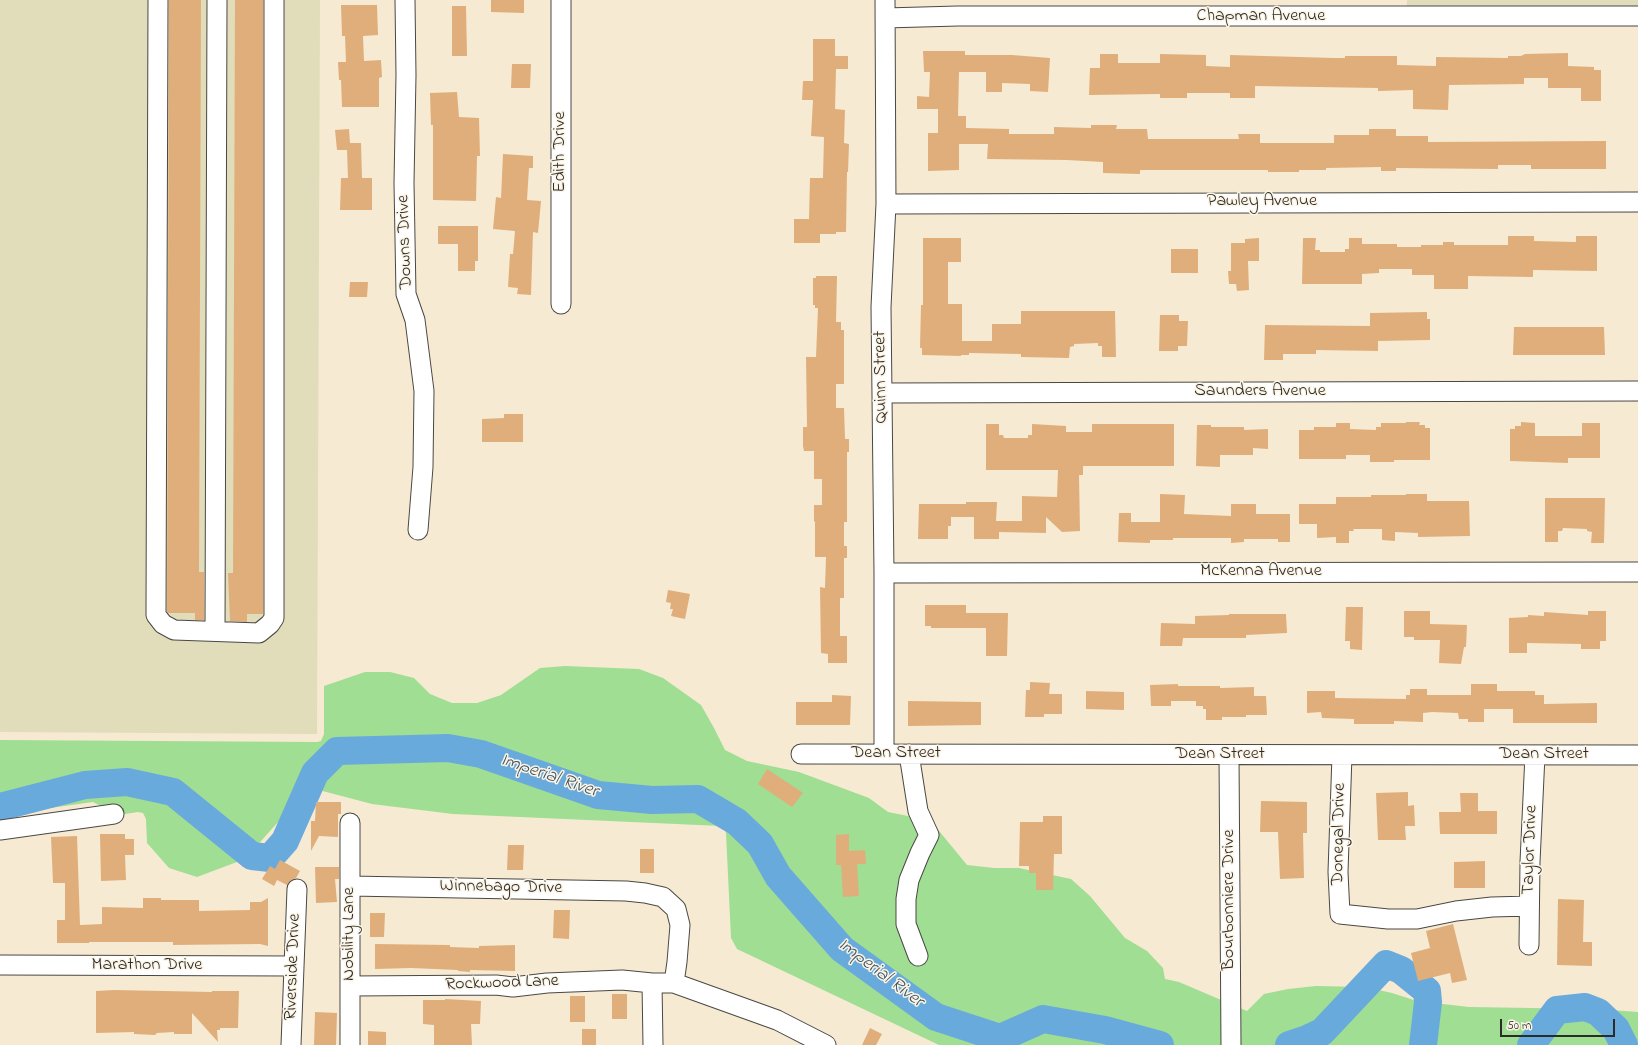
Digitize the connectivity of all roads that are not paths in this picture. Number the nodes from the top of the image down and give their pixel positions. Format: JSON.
{"nodes":[{"id":1,"x":158,"y":0,"type":"edge"},
{"id":2,"x":217,"y":0,"type":"edge"},
{"id":3,"x":274,"y":0,"type":"edge"},
{"id":4,"x":405,"y":0,"type":"edge"},
{"id":5,"x":561,"y":0,"type":"edge"},
{"id":6,"x":1582,"y":8,"type":"edge"},
{"id":7,"x":885,"y":9,"type":"edge"},
{"id":8,"x":1638,"y":16,"type":"edge"},
{"id":9,"x":1638,"y":202,"type":"edge"},
{"id":10,"x":886,"y":204,"type":"junction"},
{"id":11,"x":561,"y":304,"type":"dead end"},
{"id":12,"x":1638,"y":391,"type":"edge"},
{"id":13,"x":882,"y":393,"type":"junction"},
{"id":14,"x":418,"y":530,"type":"dead end"},
{"id":15,"x":1638,"y":572,"type":"edge"},
{"id":16,"x":884,"y":573,"type":"junction"},
{"id":17,"x":215,"y":631,"type":"junction"},
{"id":18,"x":801,"y":754,"type":"dead end"},
{"id":19,"x":884,"y":754,"type":"junction"},
{"id":20,"x":909,"y":754,"type":"junction"},
{"id":21,"x":1229,"y":755,"type":"junction"},
{"id":22,"x":1342,"y":755,"type":"junction"},
{"id":23,"x":1535,"y":755,"type":"junction"},
{"id":24,"x":1638,"y":755,"type":"edge"},
{"id":25,"x":114,"y":814,"type":"dead end"},
{"id":26,"x":350,"y":823,"type":"dead end"},
{"id":27,"x":0,"y":830,"type":"edge"},
{"id":28,"x":350,"y":886,"type":"junction"},
{"id":29,"x":297,"y":889,"type":"dead end"},
{"id":30,"x":1529,"y":906,"type":"junction"},
{"id":31,"x":1529,"y":945,"type":"dead end"},
{"id":32,"x":918,"y":956,"type":"dead end"},
{"id":33,"x":0,"y":965,"type":"edge"},
{"id":34,"x":293,"y":966,"type":"junction"},
{"id":35,"x":652,"y":983,"type":"junction"},
{"id":36,"x":674,"y":983,"type":"junction"},
{"id":37,"x":351,"y":986,"type":"junction"},
{"id":38,"x":291,"y":1045,"type":"edge"},
{"id":39,"x":350,"y":1045,"type":"edge"},
{"id":40,"x":653,"y":1045,"type":"edge"},
{"id":41,"x":826,"y":1045,"type":"edge"},
{"id":42,"x":1231,"y":1045,"type":"edge"}],
"edges":[{"from":1,"to":17,"type":"street"},
{"from":2,"to":17,"type":"street"},
{"from":3,"to":17,"type":"street"},
{"from":4,"to":14,"type":"street","name":"Downs Drive"},
{"from":5,"to":11,"type":"street","name":"Edith Drive"},
{"from":6,"to":7,"type":"street","name":"Chapman Avenue"},
{"from":6,"to":8,"type":"street","name":"Chapman Avenue"},
{"from":7,"to":10,"type":"street","name":"Quinn Street"},
{"from":9,"to":10,"type":"street","name":"Pawley Avenue"},
{"from":10,"to":13,"type":"street","name":"Quinn Street"},
{"from":12,"to":13,"type":"street","name":"Saunders Avenue"},
{"from":13,"to":16,"type":"street","name":"Quinn Street"},
{"from":15,"to":16,"type":"street","name":"McKenna Avenue"},
{"from":16,"to":19,"type":"street","name":"Quinn Street"},
{"from":18,"to":19,"type":"street","name":"Dean Street"},
{"from":19,"to":20,"type":"street","name":"Dean Street"},
{"from":20,"to":21,"type":"street","name":"Dean Street"},
{"from":20,"to":32,"type":"street"},
{"from":21,"to":22,"type":"street","name":"Dean Street"},
{"from":21,"to":42,"type":"street","name":"Bourbonniere Drive"},
{"from":22,"to":23,"type":"street","name":"Dean Street"},
{"from":22,"to":30,"type":"street","name":"Donegal Drive"},
{"from":23,"to":24,"type":"street","name":"Dean Street"},
{"from":23,"to":30,"type":"street","name":"Taylor Drive"},
{"from":25,"to":27,"type":"street"},
{"from":26,"to":28,"type":"street","name":"Nobility Lane"},
{"from":28,"to":36,"type":"street","name":"Winnebago Drive"},
{"from":28,"to":37,"type":"street","name":"Nobility Lane"},
{"from":29,"to":34,"type":"street","name":"Riverside Drive"},
{"from":30,"to":31,"type":"street","name":"Taylor Drive"},
{"from":33,"to":34,"type":"street","name":"Marathon Drive"},
{"from":34,"to":38,"type":"street","name":"Riverside Drive"},
{"from":35,"to":36,"type":"street","name":"Rockwood Lane"},
{"from":35,"to":37,"type":"street","name":"Rockwood Lane"},
{"from":35,"to":40,"type":"street"},
{"from":36,"to":41,"type":"street"},
{"from":37,"to":39,"type":"street","name":"Nobility Lane"}]}
